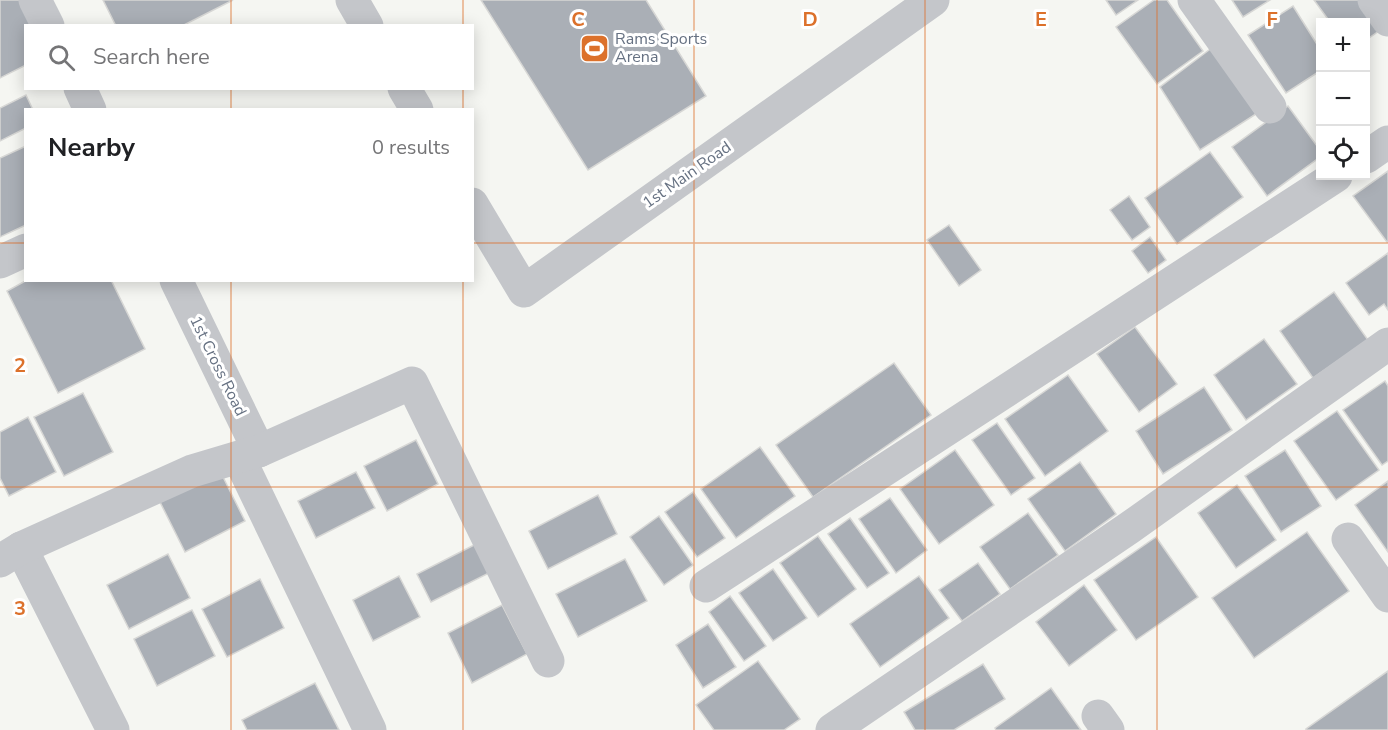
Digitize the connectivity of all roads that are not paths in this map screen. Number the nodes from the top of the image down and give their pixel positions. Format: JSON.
{"nodes":[{"id":1,"x":35,"y":0,"type":"edge"},
{"id":2,"x":352,"y":0,"type":"edge"},
{"id":3,"x":933,"y":0,"type":"edge"},
{"id":4,"x":1194,"y":0,"type":"edge"},
{"id":5,"x":1374,"y":0,"type":"edge"},
{"id":6,"x":1388,"y":20,"type":"edge"},
{"id":7,"x":47,"y":24,"type":"edge"},
{"id":8,"x":366,"y":24,"type":"edge"},
{"id":9,"x":81,"y":90,"type":"edge"},
{"id":10,"x":405,"y":90,"type":"edge"},
{"id":11,"x":1270,"y":106,"type":"dead end"},
{"id":12,"x":89,"y":108,"type":"edge"},
{"id":13,"x":416,"y":108,"type":"edge"},
{"id":14,"x":1388,"y":142,"type":"edge"},
{"id":15,"x":1370,"y":154,"type":"edge"},
{"id":16,"x":1330,"y":180,"type":"edge"},
{"id":17,"x":474,"y":207,"type":"edge"},
{"id":18,"x":24,"y":251,"type":"edge"},
{"id":19,"x":0,"y":262,"type":"edge"},
{"id":20,"x":177,"y":282,"type":"edge"},
{"id":21,"x":1388,"y":344,"type":"edge"},
{"id":22,"x":249,"y":454,"type":"junction"},
{"id":23,"x":1348,"y":539,"type":"dead end"},
{"id":24,"x":10,"y":555,"type":"edge"},
{"id":25,"x":706,"y":586,"type":"dead end"},
{"id":26,"x":1388,"y":596,"type":"edge"},
{"id":27,"x":548,"y":661,"type":"dead end"},
{"id":28,"x":113,"y":730,"type":"edge"},
{"id":29,"x":370,"y":730,"type":"edge"},
{"id":30,"x":831,"y":730,"type":"edge"}],
"edges":[{"from":1,"to":7,"type":"street"},
{"from":2,"to":8,"type":"street"},
{"from":3,"to":17,"type":"street","name":"1st Main Road"},
{"from":4,"to":11,"type":"street"},
{"from":5,"to":6,"type":"street"},
{"from":9,"to":12,"type":"street"},
{"from":10,"to":13,"type":"street"},
{"from":14,"to":15,"type":"street"},
{"from":16,"to":25,"type":"street"},
{"from":18,"to":19,"type":"street"},
{"from":20,"to":22,"type":"street","name":"1st Cross Road"},
{"from":21,"to":30,"type":"street"},
{"from":22,"to":24,"type":"street"},
{"from":22,"to":27,"type":"street"},
{"from":22,"to":29,"type":"street","name":"1st Cross Road"},
{"from":23,"to":26,"type":"street"},
{"from":24,"to":28,"type":"street"}]}
